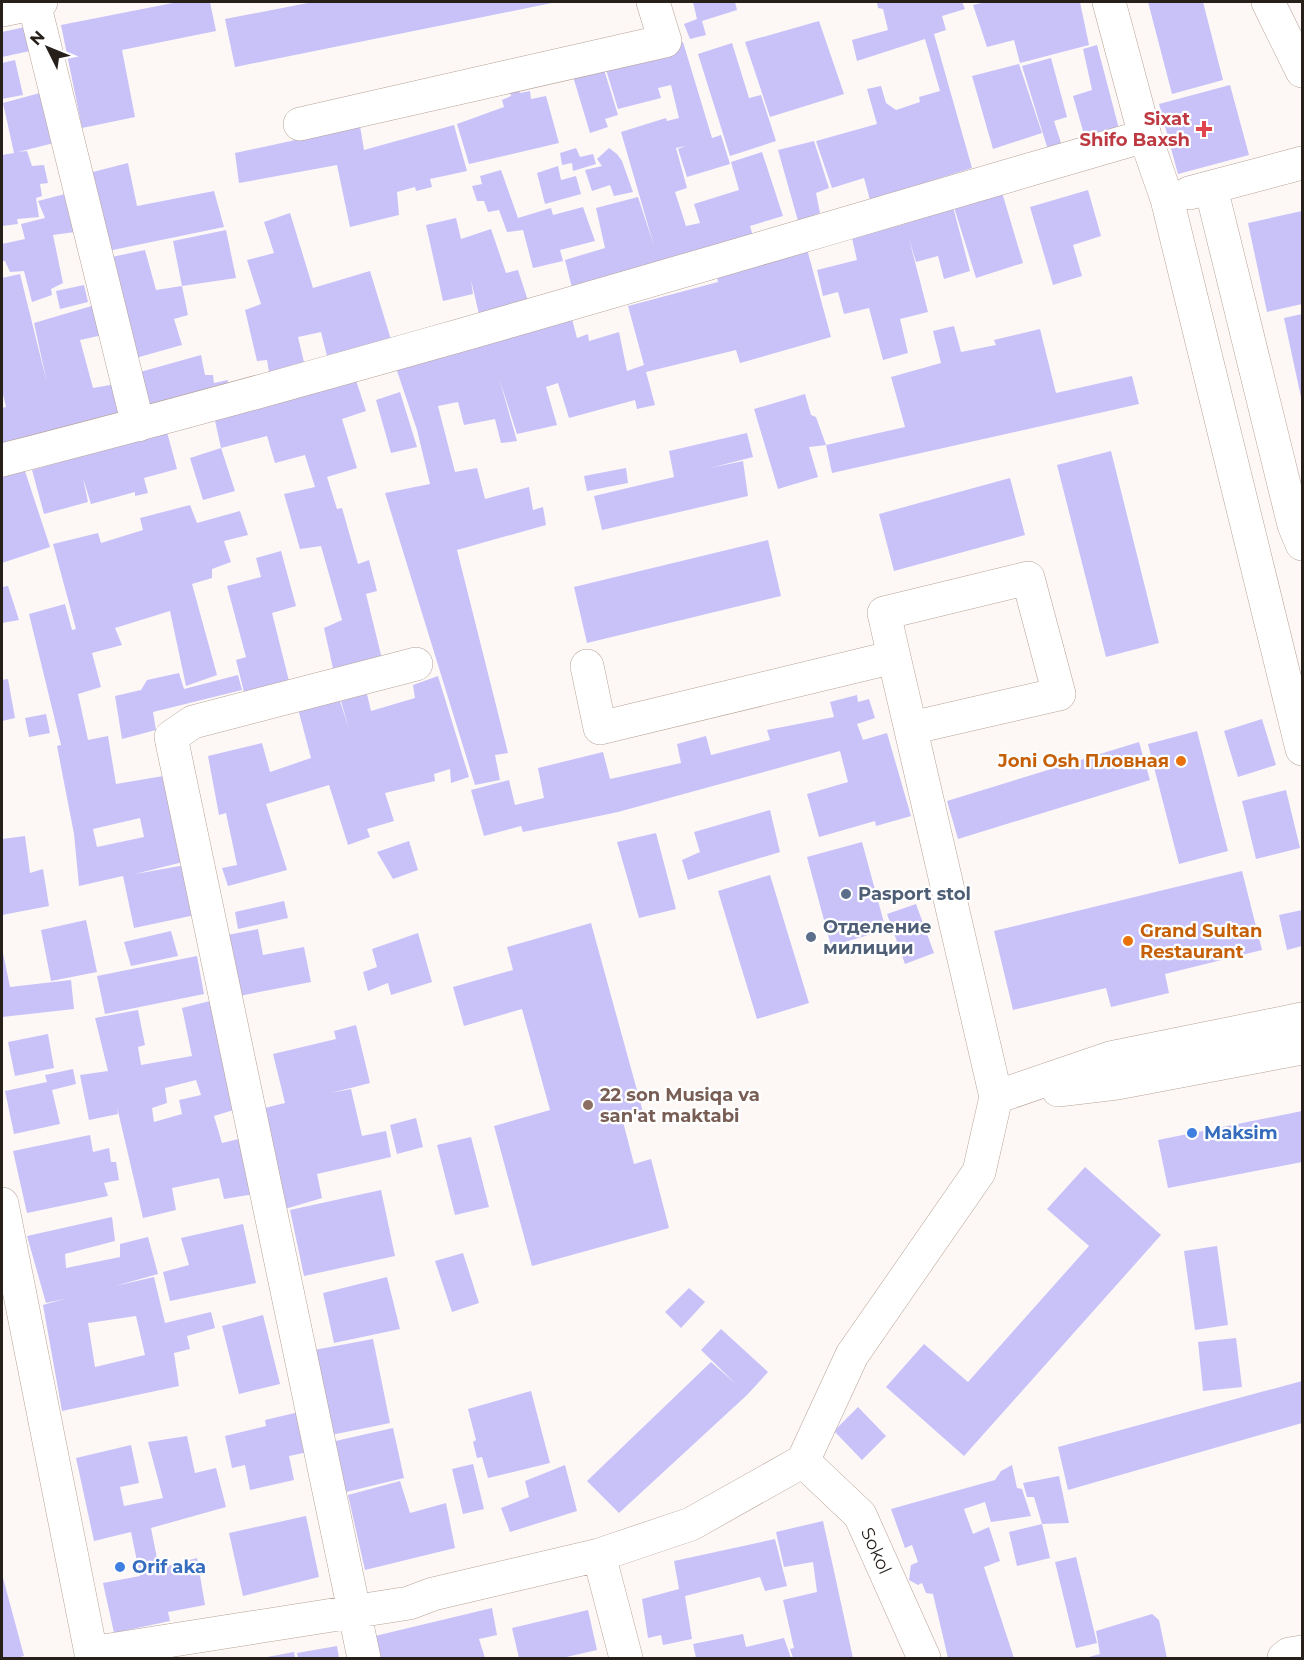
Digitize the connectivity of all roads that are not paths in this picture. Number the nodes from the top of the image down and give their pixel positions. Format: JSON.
{"nodes":[{"id":1,"x":37,"y":2,"type":"edge"},
{"id":2,"x":653,"y":2,"type":"edge"},
{"id":3,"x":1109,"y":2,"type":"edge"},
{"id":4,"x":1268,"y":2,"type":"edge"},
{"id":5,"x":2,"y":10,"type":"edge"},
{"id":6,"x":1302,"y":71,"type":"edge"},
{"id":7,"x":300,"y":124,"type":"dead end"},
{"id":8,"x":1145,"y":136,"type":"junction"},
{"id":9,"x":1302,"y":164,"type":"edge"},
{"id":10,"x":1211,"y":188,"type":"junction"},
{"id":11,"x":1167,"y":199,"type":"junction"},
{"id":12,"x":138,"y":425,"type":"junction"},
{"id":13,"x":2,"y":460,"type":"edge"},
{"id":14,"x":1302,"y":544,"type":"edge"},
{"id":15,"x":894,"y":657,"type":"junction"},
{"id":16,"x":416,"y":664,"type":"dead end"},
{"id":17,"x":587,"y":666,"type":"dead end"},
{"id":18,"x":911,"y":728,"type":"junction"},
{"id":19,"x":1302,"y":749,"type":"edge"},
{"id":20,"x":1302,"y":1019,"type":"edge"},
{"id":21,"x":1302,"y":1048,"type":"edge"},
{"id":22,"x":996,"y":1097,"type":"junction"},
{"id":23,"x":2,"y":1204,"type":"edge"},
{"id":24,"x":803,"y":1461,"type":"junction"},
{"id":25,"x":599,"y":1555,"type":"junction"},
{"id":26,"x":352,"y":1612,"type":"junction"},
{"id":27,"x":1302,"y":1652,"type":"edge"},
{"id":28,"x":92,"y":1656,"type":"edge"},
{"id":29,"x":364,"y":1659,"type":"edge"},
{"id":30,"x":626,"y":1659,"type":"edge"},
{"id":31,"x":924,"y":1659,"type":"edge"},
{"id":32,"x":1284,"y":1659,"type":"edge"}],
"edges":[{"from":1,"to":5,"type":"street"},
{"from":1,"to":12,"type":"street"},
{"from":2,"to":7,"type":"street"},
{"from":3,"to":8,"type":"street"},
{"from":4,"to":6,"type":"street"},
{"from":8,"to":11,"type":"street"},
{"from":8,"to":12,"type":"street"},
{"from":9,"to":10,"type":"street"},
{"from":10,"to":11,"type":"street"},
{"from":10,"to":14,"type":"street"},
{"from":11,"to":19,"type":"street"},
{"from":12,"to":13,"type":"street"},
{"from":15,"to":17,"type":"street"},
{"from":15,"to":18,"type":"street"},
{"from":15,"to":18,"type":"street"},
{"from":16,"to":26,"type":"street"},
{"from":18,"to":22,"type":"street"},
{"from":20,"to":22,"type":"street"},
{"from":21,"to":22,"type":"street"},
{"from":22,"to":24,"type":"street"},
{"from":23,"to":28,"type":"street"},
{"from":24,"to":25,"type":"street"},
{"from":24,"to":31,"type":"street","name":"Sokol"},
{"from":25,"to":26,"type":"street"},
{"from":25,"to":30,"type":"street"},
{"from":26,"to":28,"type":"street"},
{"from":26,"to":29,"type":"street"},
{"from":27,"to":32,"type":"street"}]}
